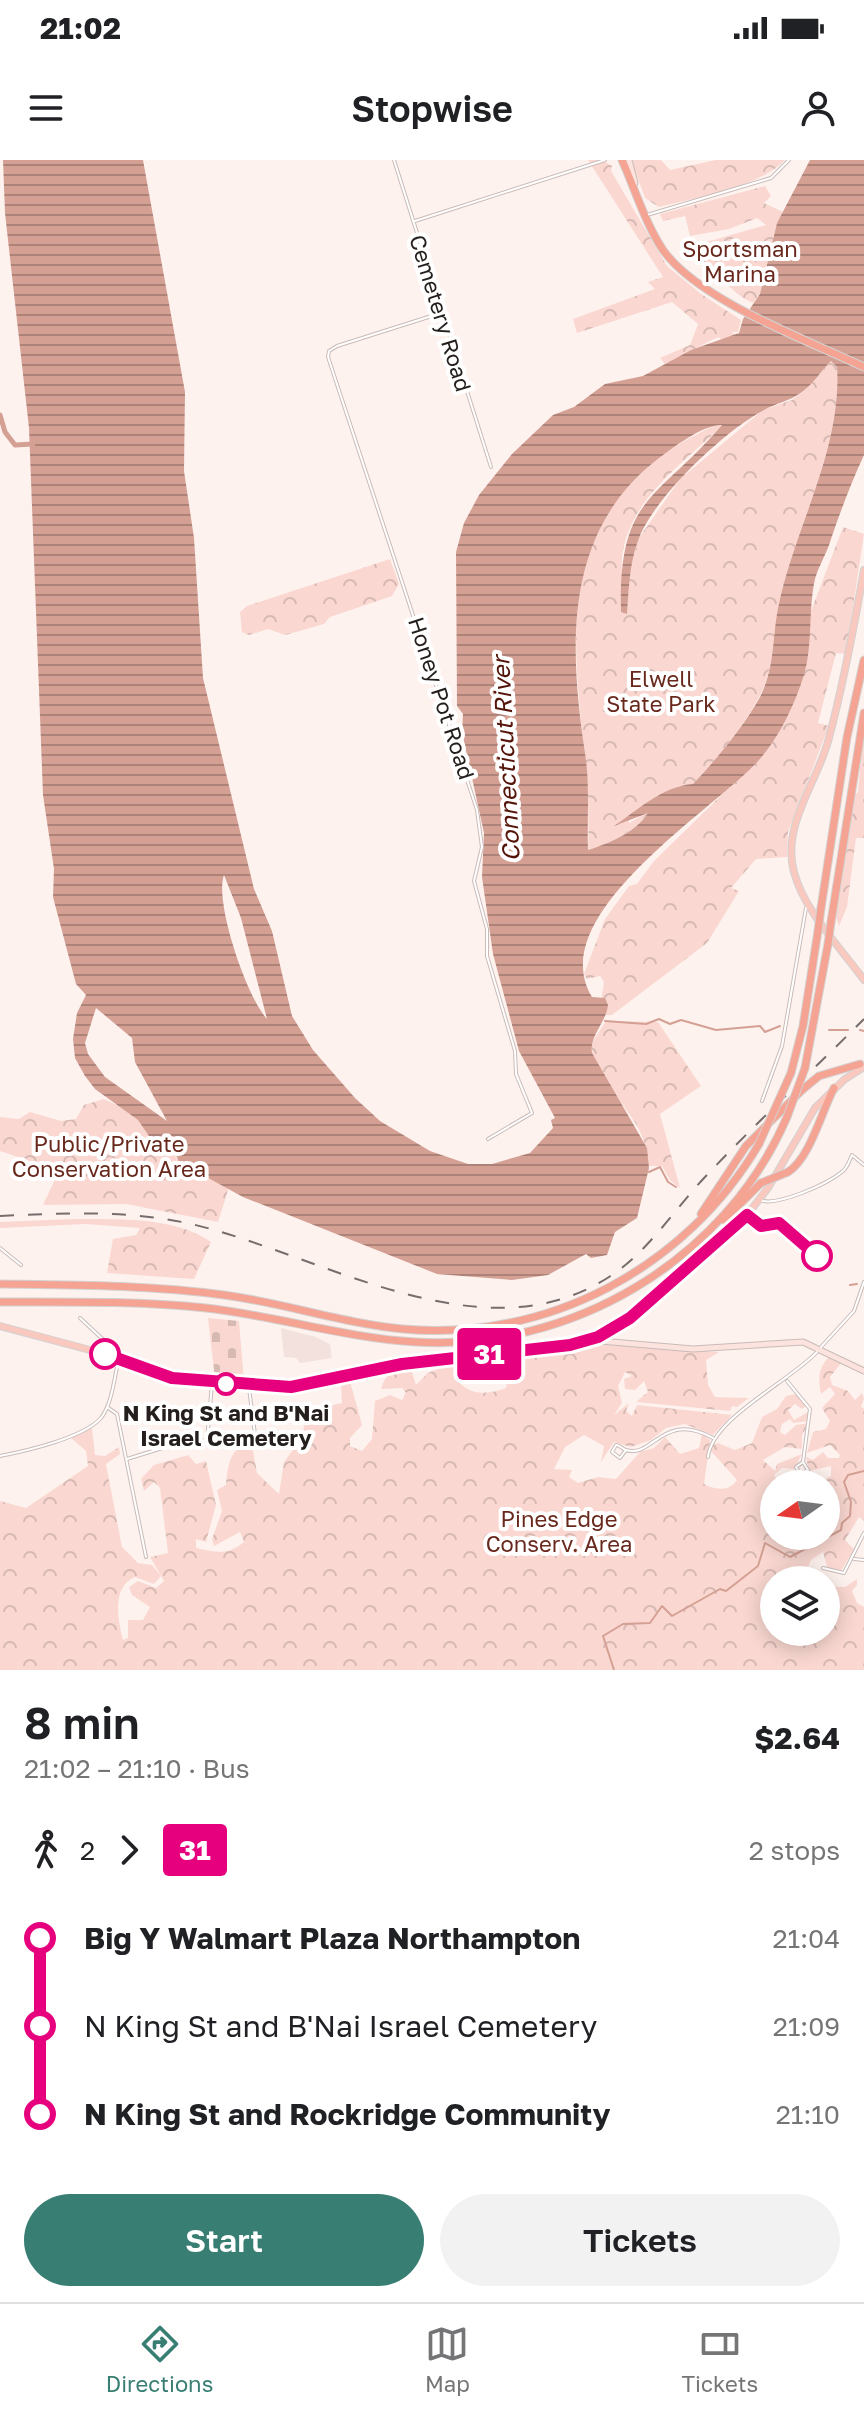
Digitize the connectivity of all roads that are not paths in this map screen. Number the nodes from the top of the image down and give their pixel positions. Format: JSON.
{"nodes":[{"id":1,"x":394,"y":160,"type":"edge"},
{"id":2,"x":605,"y":160,"type":"edge"},
{"id":3,"x":622,"y":160,"type":"edge"},
{"id":4,"x":629,"y":160,"type":"edge"},
{"id":5,"x":789,"y":160,"type":"edge"},
{"id":6,"x":638,"y":196,"type":"junction"},
{"id":7,"x":646,"y":216,"type":"junction"},
{"id":8,"x":414,"y":220,"type":"junction"},
{"id":9,"x":441,"y":313,"type":"junction"},
{"id":10,"x":864,"y":367,"type":"edge"},
{"id":11,"x":491,"y":467,"type":"dead end"},
{"id":12,"x":864,"y":570,"type":"edge"},
{"id":13,"x":864,"y":660,"type":"edge"},
{"id":14,"x":864,"y":713,"type":"edge"},
{"id":15,"x":810,"y":905,"type":"junction"},
{"id":16,"x":864,"y":979,"type":"edge"},
{"id":17,"x":863,"y":1064,"type":"edge"},
{"id":18,"x":834,"y":1088,"type":"junction"},
{"id":19,"x":762,"y":1101,"type":"dead end"},
{"id":20,"x":488,"y":1139,"type":"dead end"},
{"id":21,"x":793,"y":1144,"type":"junction"},
{"id":22,"x":864,"y":1165,"type":"edge"},
{"id":23,"x":760,"y":1200,"type":"junction"},
{"id":24,"x":0,"y":1248,"type":"edge"},
{"id":25,"x":688,"y":1250,"type":"junction"},
{"id":26,"x":21,"y":1265,"type":"dead end"},
{"id":27,"x":635,"y":1273,"type":"junction"},
{"id":28,"x":864,"y":1282,"type":"edge"},
{"id":29,"x":0,"y":1284,"type":"edge"},
{"id":30,"x":0,"y":1302,"type":"edge"},
{"id":31,"x":80,"y":1318,"type":"dead end"},
{"id":32,"x":0,"y":1326,"type":"edge"},
{"id":33,"x":589,"y":1340,"type":"junction"},
{"id":34,"x":820,"y":1348,"type":"junction"},
{"id":35,"x":111,"y":1357,"type":"junction"},
{"id":36,"x":119,"y":1360,"type":"junction"},
{"id":37,"x":864,"y":1371,"type":"edge"},
{"id":38,"x":786,"y":1380,"type":"junction"},
{"id":39,"x":212,"y":1382,"type":"junction"},
{"id":40,"x":248,"y":1385,"type":"junction"},
{"id":41,"x":107,"y":1407,"type":"junction"},
{"id":42,"x":714,"y":1439,"type":"junction"},
{"id":43,"x":256,"y":1442,"type":"dead end"},
{"id":44,"x":626,"y":1450,"type":"dead end"},
{"id":45,"x":0,"y":1456,"type":"edge"},
{"id":46,"x":708,"y":1457,"type":"dead end"},
{"id":47,"x":127,"y":1459,"type":"junction"},
{"id":48,"x":803,"y":1462,"type":"dead end"},
{"id":49,"x":864,"y":1533,"type":"edge"},
{"id":50,"x":863,"y":1539,"type":"edge"},
{"id":51,"x":146,"y":1557,"type":"dead end"},
{"id":52,"x":854,"y":1559,"type":"junction"},
{"id":53,"x":864,"y":1560,"type":"edge"},
{"id":54,"x":840,"y":1572,"type":"edge"}],
"edges":[{"from":1,"to":8,"type":"street","name":"Cemetery Road"},
{"from":2,"to":8,"type":"street"},
{"from":3,"to":6,"type":"highway"},
{"from":4,"to":6,"type":"street"},
{"from":5,"to":7,"type":"street"},
{"from":6,"to":7,"type":"highway"},
{"from":7,"to":10,"type":"highway"},
{"from":8,"to":9,"type":"street","name":"Cemetery Road"},
{"from":9,"to":11,"type":"street","name":"Cemetery Road"},
{"from":9,"to":20,"type":"street","name":"Honey Pot Road"},
{"from":12,"to":15,"type":"main road"},
{"from":13,"to":27,"type":"highway","bridge":true},
{"from":14,"to":25,"type":"highway","bridge":true},
{"from":15,"to":16,"type":"main road"},
{"from":15,"to":19,"type":"street"},
{"from":17,"to":18,"type":"main road"},
{"from":17,"to":21,"type":"main road"},
{"from":17,"to":27,"type":"highway"},
{"from":18,"to":21,"type":"main road"},
{"from":18,"to":25,"type":"highway","bridge":true},
{"from":21,"to":23,"type":"main road"},
{"from":22,"to":23,"type":"street"},
{"from":23,"to":33,"type":"main road"},
{"from":24,"to":26,"type":"street"},
{"from":25,"to":30,"type":"highway"},
{"from":27,"to":29,"type":"highway"},
{"from":28,"to":34,"type":"street"},
{"from":31,"to":35,"type":"street"},
{"from":32,"to":35,"type":"main road"},
{"from":33,"to":34,"type":"street"},
{"from":33,"to":40,"type":"main road"},
{"from":34,"to":37,"type":"street"},
{"from":34,"to":38,"type":"street"},
{"from":35,"to":36,"type":"main road"},
{"from":36,"to":39,"type":"main road"},
{"from":36,"to":41,"type":"street"},
{"from":38,"to":42,"type":"street"},
{"from":38,"to":48,"type":"street"},
{"from":39,"to":40,"type":"main road"},
{"from":39,"to":47,"type":"street"},
{"from":40,"to":43,"type":"street"},
{"from":41,"to":45,"type":"street"},
{"from":41,"to":47,"type":"street"},
{"from":42,"to":44,"type":"street"},
{"from":42,"to":46,"type":"street"},
{"from":47,"to":51,"type":"street"},
{"from":49,"to":50,"type":"street"},
{"from":50,"to":52,"type":"street"},
{"from":52,"to":53,"type":"street"},
{"from":52,"to":54,"type":"street"}]}
